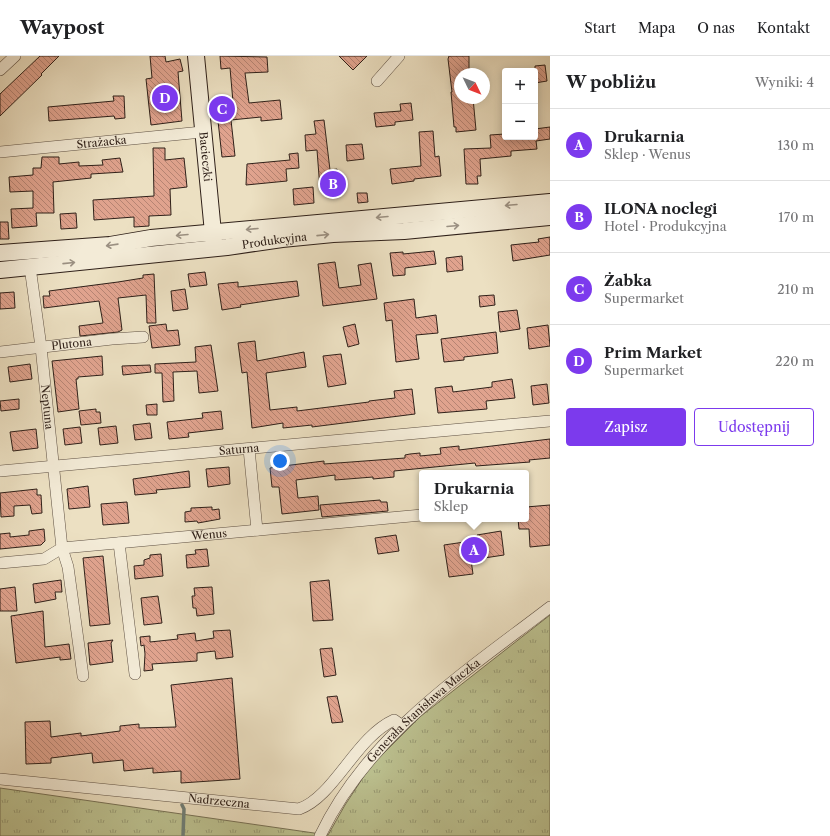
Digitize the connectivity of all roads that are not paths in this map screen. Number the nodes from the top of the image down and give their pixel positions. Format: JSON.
{"nodes":[{"id":1,"x":15,"y":56,"type":"edge"},
{"id":2,"x":196,"y":56,"type":"edge"},
{"id":3,"x":399,"y":56,"type":"edge"},
{"id":4,"x":0,"y":70,"type":"edge"},
{"id":5,"x":377,"y":81,"type":"dead end"},
{"id":6,"x":202,"y":132,"type":"junction"},
{"id":7,"x":0,"y":152,"type":"edge"},
{"id":8,"x":550,"y":202,"type":"edge"},
{"id":9,"x":550,"y":217,"type":"edge"},
{"id":10,"x":214,"y":240,"type":"junction"},
{"id":11,"x":28,"y":251,"type":"junction"},
{"id":12,"x":0,"y":254,"type":"edge"},
{"id":13,"x":30,"y":267,"type":"junction"},
{"id":14,"x":0,"y":270,"type":"edge"},
{"id":15,"x":143,"y":337,"type":"dead end"},
{"id":16,"x":41,"y":347,"type":"junction"},
{"id":17,"x":0,"y":352,"type":"edge"},
{"id":18,"x":550,"y":421,"type":"edge"},
{"id":19,"x":250,"y":449,"type":"junction"},
{"id":20,"x":53,"y":467,"type":"junction"},
{"id":21,"x":0,"y":471,"type":"edge"},
{"id":22,"x":419,"y":515,"type":"edge"},
{"id":23,"x":257,"y":530,"type":"junction"},
{"id":24,"x":119,"y":543,"type":"junction"},
{"id":25,"x":62,"y":548,"type":"junction"},
{"id":26,"x":0,"y":563,"type":"edge"},
{"id":27,"x":550,"y":607,"type":"edge"},
{"id":28,"x":135,"y":674,"type":"dead end"},
{"id":29,"x":83,"y":676,"type":"dead end"},
{"id":30,"x":401,"y":725,"type":"junction"},
{"id":31,"x":0,"y":779,"type":"edge"},
{"id":32,"x":320,"y":836,"type":"edge"}],
"edges":[{"from":1,"to":4,"type":"street"},
{"from":2,"to":6,"type":"main road","name":"Bacieczki"},
{"from":3,"to":5,"type":"street"},
{"from":6,"to":7,"type":"street","name":"Strażacka"},
{"from":6,"to":10,"type":"main road","name":"Bacieczki"},
{"from":8,"to":10,"type":"main road","name":"Produkcyjna","one_way":true},
{"from":10,"to":9,"type":"main road","name":"Produkcyjna","one_way":true},
{"from":10,"to":11,"type":"main road","name":"Produkcyjna","one_way":true},
{"from":13,"to":10,"type":"main road","name":"Produkcyjna","one_way":true},
{"from":11,"to":12,"type":"main road","name":"Produkcyjna"},
{"from":11,"to":13,"type":"main road"},
{"from":13,"to":14,"type":"main road","name":"Produkcyjna"},
{"from":13,"to":16,"type":"street","name":"Neptuna"},
{"from":15,"to":16,"type":"street","name":"Plutona"},
{"from":16,"to":17,"type":"street","name":"Plutona"},
{"from":16,"to":20,"type":"street","name":"Neptuna"},
{"from":18,"to":19,"type":"street","name":"Saturna"},
{"from":19,"to":20,"type":"street","name":"Saturna"},
{"from":19,"to":23,"type":"street"},
{"from":20,"to":21,"type":"street","name":"Saturna"},
{"from":20,"to":25,"type":"street","name":"Neptuna"},
{"from":22,"to":23,"type":"street","name":"Wenus"},
{"from":23,"to":24,"type":"street","name":"Wenus"},
{"from":24,"to":25,"type":"street","name":"Wenus"},
{"from":24,"to":28,"type":"street"},
{"from":25,"to":26,"type":"street","name":"Wenus"},
{"from":25,"to":29,"type":"street","name":"Neptuna"},
{"from":27,"to":30,"type":"street","name":"Generała Stanisława Maczka"},
{"from":30,"to":31,"type":"street","name":"Nadrzeczna"},
{"from":30,"to":32,"type":"street","name":"Generała Stanisława Maczka"}]}
